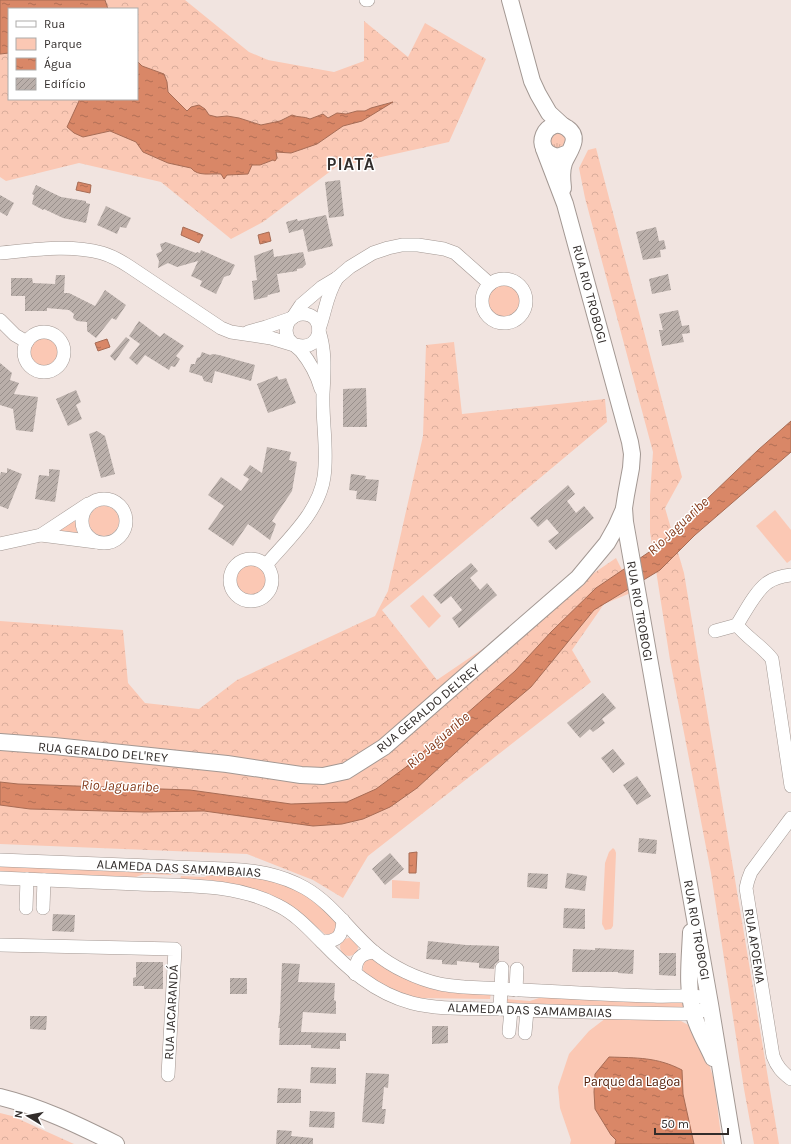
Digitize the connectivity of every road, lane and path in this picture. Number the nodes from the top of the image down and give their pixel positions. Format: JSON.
{"nodes":[{"id":1,"x":510,"y":0,"type":"edge"},
{"id":2,"x":532,"y":81,"type":"junction"},
{"id":3,"x":562,"y":125,"type":"junction"},
{"id":4,"x":543,"y":144,"type":"junction"},
{"id":5,"x":568,"y":153,"type":"junction"},
{"id":6,"x":565,"y":204,"type":"junction"},
{"id":7,"x":0,"y":252,"type":"edge"},
{"id":8,"x":337,"y":278,"type":"junction"},
{"id":9,"x":490,"y":284,"type":"dead end"},
{"id":10,"x":292,"y":317,"type":"junction"},
{"id":11,"x":0,"y":320,"type":"edge"},
{"id":12,"x":319,"y":330,"type":"junction"},
{"id":13,"x":241,"y":333,"type":"junction"},
{"id":14,"x":26,"y":342,"type":"dead end"},
{"id":15,"x":295,"y":345,"type":"junction"},
{"id":16,"x":323,"y":394,"type":"junction"},
{"id":17,"x":89,"y":504,"type":"junction"},
{"id":18,"x":624,"y":508,"type":"junction"},
{"id":19,"x":41,"y":535,"type":"junction"},
{"id":20,"x":100,"y":543,"type":"junction"},
{"id":21,"x":0,"y":544,"type":"edge"},
{"id":22,"x":266,"y":565,"type":"dead end"},
{"id":23,"x":791,"y":575,"type":"edge"},
{"id":24,"x":737,"y":625,"type":"junction"},
{"id":25,"x":715,"y":631,"type":"dead end"},
{"id":26,"x":0,"y":742,"type":"edge"},
{"id":27,"x":791,"y":786,"type":"edge"},
{"id":28,"x":791,"y":818,"type":"edge"},
{"id":29,"x":0,"y":860,"type":"edge"},
{"id":30,"x":178,"y":867,"type":"junction"},
{"id":31,"x":0,"y":878,"type":"edge"},
{"id":32,"x":27,"y":879,"type":"junction"},
{"id":33,"x":44,"y":880,"type":"junction"},
{"id":34,"x":177,"y":885,"type":"junction"},
{"id":35,"x":692,"y":898,"type":"junction"},
{"id":36,"x":26,"y":908,"type":"dead end"},
{"id":37,"x":43,"y":908,"type":"dead end"},
{"id":38,"x":343,"y":920,"type":"junction"},
{"id":39,"x":322,"y":942,"type":"junction"},
{"id":40,"x":0,"y":945,"type":"edge"},
{"id":41,"x":374,"y":952,"type":"junction"},
{"id":42,"x":502,"y":968,"type":"dead end"},
{"id":43,"x":517,"y":969,"type":"dead end"},
{"id":44,"x":355,"y":974,"type":"junction"},
{"id":45,"x":501,"y":989,"type":"junction"},
{"id":46,"x":516,"y":990,"type":"junction"},
{"id":47,"x":690,"y":996,"type":"junction"},
{"id":48,"x":710,"y":1001,"type":"junction"},
{"id":49,"x":506,"y":1010,"type":"junction"},
{"id":50,"x":527,"y":1011,"type":"junction"},
{"id":51,"x":693,"y":1013,"type":"junction"},
{"id":52,"x":509,"y":1032,"type":"dead end"},
{"id":53,"x":525,"y":1033,"type":"dead end"},
{"id":54,"x":168,"y":1075,"type":"dead end"},
{"id":55,"x":722,"y":1078,"type":"junction"},
{"id":56,"x":791,"y":1079,"type":"edge"},
{"id":57,"x":0,"y":1097,"type":"edge"},
{"id":58,"x":116,"y":1144,"type":"edge"},
{"id":59,"x":733,"y":1144,"type":"edge"}],
"edges":[{"from":1,"to":2,"type":"main road","name":"RUA RIO TROBOGI"},
{"from":2,"to":3,"type":"main road","name":"RUA RIO TROBOGI"},
{"from":2,"to":4,"type":"main road","name":"RUA RIO TROBOGI"},
{"from":3,"to":4,"type":"main road"},
{"from":3,"to":5,"type":"main road"},
{"from":4,"to":5,"type":"main road"},
{"from":4,"to":6,"type":"main road","name":"RUA RIO TROBOGI"},
{"from":5,"to":6,"type":"main road","name":"RUA RIO TROBOGI"},
{"from":6,"to":18,"type":"main road","name":"RUA RIO TROBOGI"},
{"from":7,"to":13,"type":"street"},
{"from":8,"to":9,"type":"street"},
{"from":8,"to":10,"type":"street"},
{"from":8,"to":12,"type":"street"},
{"from":10,"to":12,"type":"street"},
{"from":10,"to":13,"type":"street"},
{"from":10,"to":15,"type":"street"},
{"from":11,"to":14,"type":"street"},
{"from":12,"to":15,"type":"street"},
{"from":12,"to":16,"type":"street"},
{"from":13,"to":15,"type":"street"},
{"from":15,"to":16,"type":"street"},
{"from":16,"to":22,"type":"street"},
{"from":17,"to":19,"type":"street"},
{"from":17,"to":20,"type":"street"},
{"from":17,"to":20,"type":"street"},
{"from":18,"to":26,"type":"main road","name":"RUA GERALDO DEL'REY"},
{"from":18,"to":35,"type":"main road","name":"RUA RIO TROBOGI"},
{"from":19,"to":20,"type":"street"},
{"from":19,"to":21,"type":"street"},
{"from":23,"to":24,"type":"street"},
{"from":24,"to":25,"type":"street"},
{"from":24,"to":27,"type":"street"},
{"from":28,"to":56,"type":"street","name":"RUA APOEMA"},
{"from":29,"to":30,"type":"street","name":"ALAMEDA DAS SAMAMBAIAS"},
{"from":30,"to":34,"type":"street"},
{"from":30,"to":38,"type":"street","name":"ALAMEDA DAS SAMAMBAIAS"},
{"from":31,"to":32,"type":"street","name":"ALAMEDA DAS SAMAMBAIAS"},
{"from":32,"to":33,"type":"street","name":"ALAMEDA DAS SAMAMBAIAS"},
{"from":32,"to":36,"type":"street"},
{"from":33,"to":34,"type":"street","name":"ALAMEDA DAS SAMAMBAIAS"},
{"from":33,"to":37,"type":"street"},
{"from":34,"to":39,"type":"street","name":"ALAMEDA DAS SAMAMBAIAS"},
{"from":35,"to":47,"type":"main road"},
{"from":35,"to":48,"type":"main road","name":"RUA RIO TROBOGI"},
{"from":38,"to":39,"type":"street"},
{"from":38,"to":41,"type":"street","name":"ALAMEDA DAS SAMAMBAIAS"},
{"from":39,"to":44,"type":"street","name":"ALAMEDA DAS SAMAMBAIAS"},
{"from":40,"to":54,"type":"street","name":"RUA JACARANDÁ"},
{"from":41,"to":44,"type":"street"},
{"from":41,"to":45,"type":"street","name":"ALAMEDA DAS SAMAMBAIAS"},
{"from":42,"to":45,"type":"street"},
{"from":43,"to":46,"type":"street","name":"ALAMEDA DAS SAMAMBAIAS"},
{"from":44,"to":49,"type":"street","name":"ALAMEDA DAS SAMAMBAIAS"},
{"from":45,"to":46,"type":"street","name":"ALAMEDA DAS SAMAMBAIAS"},
{"from":45,"to":49,"type":"street"},
{"from":46,"to":47,"type":"street","name":"ALAMEDA DAS SAMAMBAIAS"},
{"from":47,"to":48,"type":"street","name":"ALAMEDA DAS SAMAMBAIAS"},
{"from":47,"to":51,"type":"main road"},
{"from":48,"to":51,"type":"street","name":"ALAMEDA DAS SAMAMBAIAS"},
{"from":48,"to":55,"type":"main road","name":"RUA RIO TROBOGI"},
{"from":49,"to":50,"type":"street","name":"ALAMEDA DAS SAMAMBAIAS"},
{"from":49,"to":52,"type":"street"},
{"from":50,"to":51,"type":"street","name":"ALAMEDA DAS SAMAMBAIAS"},
{"from":50,"to":53,"type":"street"},
{"from":51,"to":55,"type":"main road"},
{"from":55,"to":59,"type":"main road","name":"RUA RIO TROBOGI"},
{"from":57,"to":58,"type":"main road"}]}
